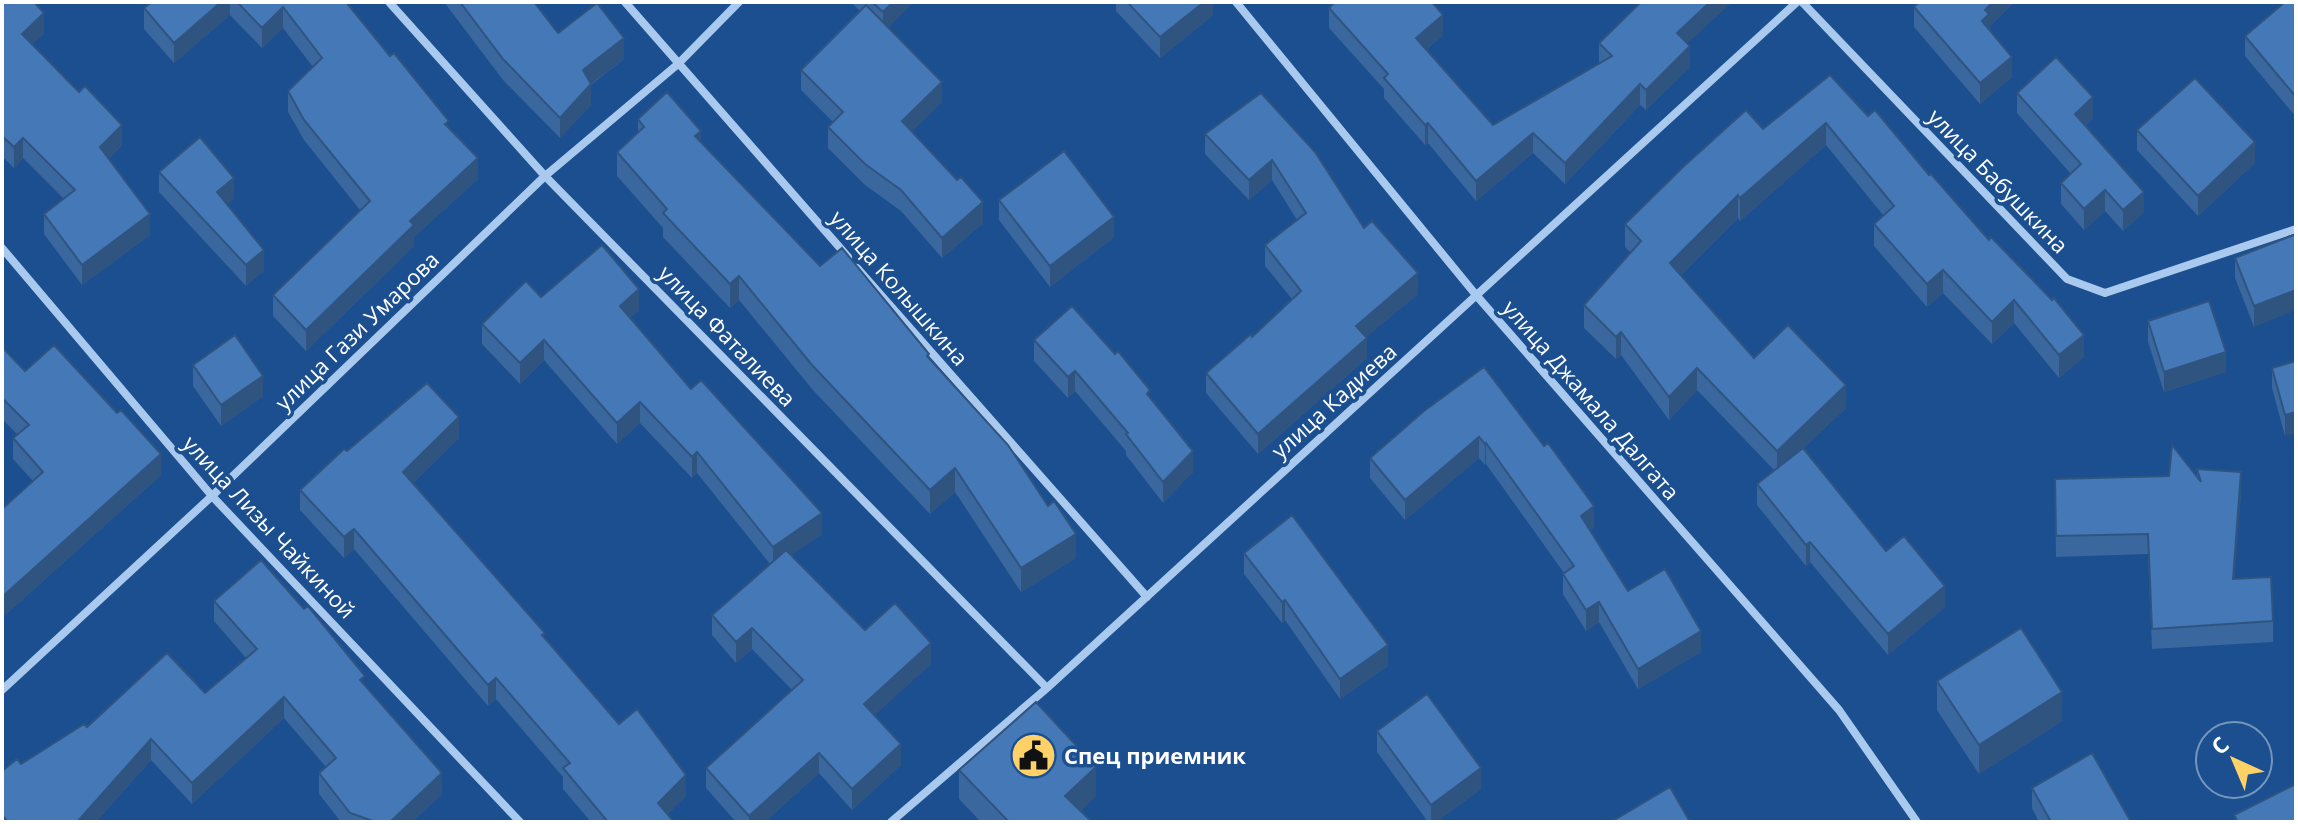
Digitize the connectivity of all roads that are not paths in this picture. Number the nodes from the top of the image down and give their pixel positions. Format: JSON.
{"nodes":[{"id":1,"x":389,"y":2,"type":"edge"},
{"id":2,"x":625,"y":2,"type":"edge"},
{"id":3,"x":739,"y":2,"type":"edge"},
{"id":4,"x":1236,"y":2,"type":"edge"},
{"id":5,"x":1799,"y":2,"type":"edge"},
{"id":6,"x":678,"y":64,"type":"junction"},
{"id":7,"x":545,"y":176,"type":"junction"},
{"id":8,"x":2296,"y":229,"type":"edge"},
{"id":9,"x":2,"y":248,"type":"edge"},
{"id":10,"x":1476,"y":295,"type":"junction"},
{"id":11,"x":212,"y":496,"type":"junction"},
{"id":12,"x":1147,"y":597,"type":"junction"},
{"id":13,"x":1047,"y":688,"type":"junction"},
{"id":14,"x":2,"y":690,"type":"edge"},
{"id":15,"x":520,"y":822,"type":"edge"},
{"id":16,"x":891,"y":822,"type":"edge"},
{"id":17,"x":1917,"y":822,"type":"edge"}],
"edges":[{"from":1,"to":7,"type":"street","name":"улица Фаталиева"},
{"from":2,"to":6,"type":"street","name":"улица Колышкина"},
{"from":3,"to":6,"type":"street","name":"улица Гази Умарова"},
{"from":4,"to":10,"type":"street","name":"улица Джамала Далгата"},
{"from":5,"to":8,"type":"street","name":"улица Бабушкина"},
{"from":5,"to":10,"type":"street","name":"улица Кадиева"},
{"from":6,"to":7,"type":"street","name":"улица Гази Умарова"},
{"from":6,"to":12,"type":"street","name":"улица Колышкина"},
{"from":7,"to":11,"type":"street","name":"улица Гази Умарова"},
{"from":7,"to":13,"type":"street","name":"улица Фаталиева"},
{"from":9,"to":11,"type":"street","name":"улица Лизы Чайкиной"},
{"from":10,"to":12,"type":"street","name":"улица Кадиева"},
{"from":10,"to":17,"type":"street","name":"улица Джамала Далгата"},
{"from":11,"to":14,"type":"street","name":"улица Гази Умарова"},
{"from":11,"to":15,"type":"street","name":"улица Лизы Чайкиной"},
{"from":12,"to":13,"type":"street","name":"улица Кадиева"},
{"from":13,"to":16,"type":"street","name":"улица Кадиева"}]}
